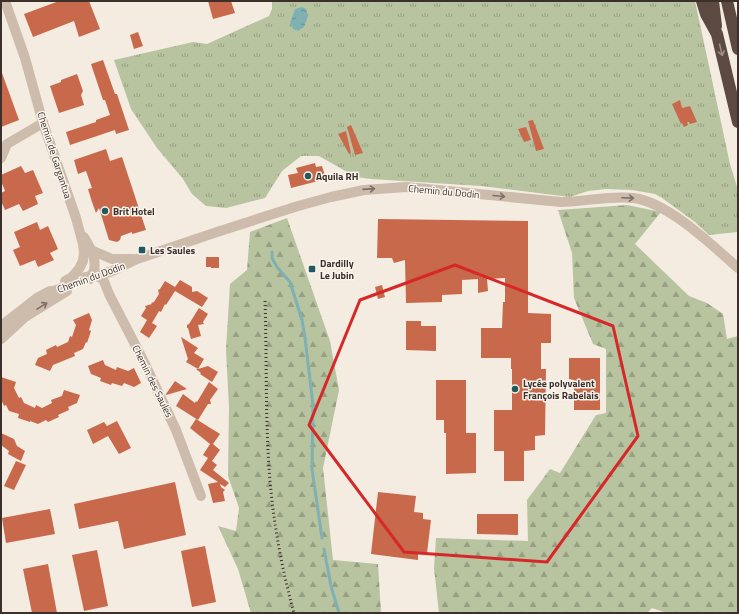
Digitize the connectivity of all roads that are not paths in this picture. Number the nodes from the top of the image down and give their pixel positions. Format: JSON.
{"nodes":[{"id":1,"x":5,"y":1,"type":"edge"},
{"id":2,"x":702,"y":1,"type":"edge"},
{"id":3,"x":713,"y":1,"type":"edge"},
{"id":4,"x":727,"y":1,"type":"edge"},
{"id":5,"x":717,"y":34,"type":"junction"},
{"id":6,"x":738,"y":49,"type":"edge"},
{"id":7,"x":738,"y":122,"type":"edge"},
{"id":8,"x":43,"y":123,"type":"junction"},
{"id":9,"x":2,"y":152,"type":"edge"},
{"id":10,"x":79,"y":228,"type":"junction"},
{"id":11,"x":91,"y":250,"type":"junction"},
{"id":12,"x":137,"y":259,"type":"junction"},
{"id":13,"x":83,"y":261,"type":"junction"},
{"id":14,"x":738,"y":268,"type":"edge"},
{"id":15,"x":93,"y":275,"type":"junction"},
{"id":16,"x":45,"y":294,"type":"junction"},
{"id":17,"x":1,"y":326,"type":"edge"},
{"id":18,"x":1,"y":339,"type":"edge"},
{"id":19,"x":201,"y":496,"type":"dead end"}],
"edges":[{"from":1,"to":8,"type":"street","name":"Chemin de Gargantua"},
{"from":2,"to":5,"type":"highway"},
{"from":3,"to":5,"type":"highway"},
{"from":4,"to":6,"type":"highway"},
{"from":5,"to":7,"type":"highway","one_way":true},
{"from":8,"to":9,"type":"street"},
{"from":8,"to":10,"type":"street","name":"Chemin de Gargantua"},
{"from":10,"to":11,"type":"street"},
{"from":10,"to":13,"type":"street","name":"Chemin de Gargantua"},
{"from":11,"to":12,"type":"street","name":"Chemin du Dodin"},
{"from":11,"to":15,"type":"street"},
{"from":12,"to":14,"type":"street","name":"Chemin du Dodin","one_way":true},
{"from":12,"to":15,"type":"street","name":"Chemin du Dodin"},
{"from":13,"to":15,"type":"street","name":"Chemin des Saules"},
{"from":13,"to":16,"type":"street"},
{"from":15,"to":16,"type":"street","name":"Chemin du Dodin"},
{"from":18,"to":15,"type":"street","one_way":true},
{"from":15,"to":19,"type":"street","name":"Chemin des Saules"},
{"from":16,"to":17,"type":"street"}]}
